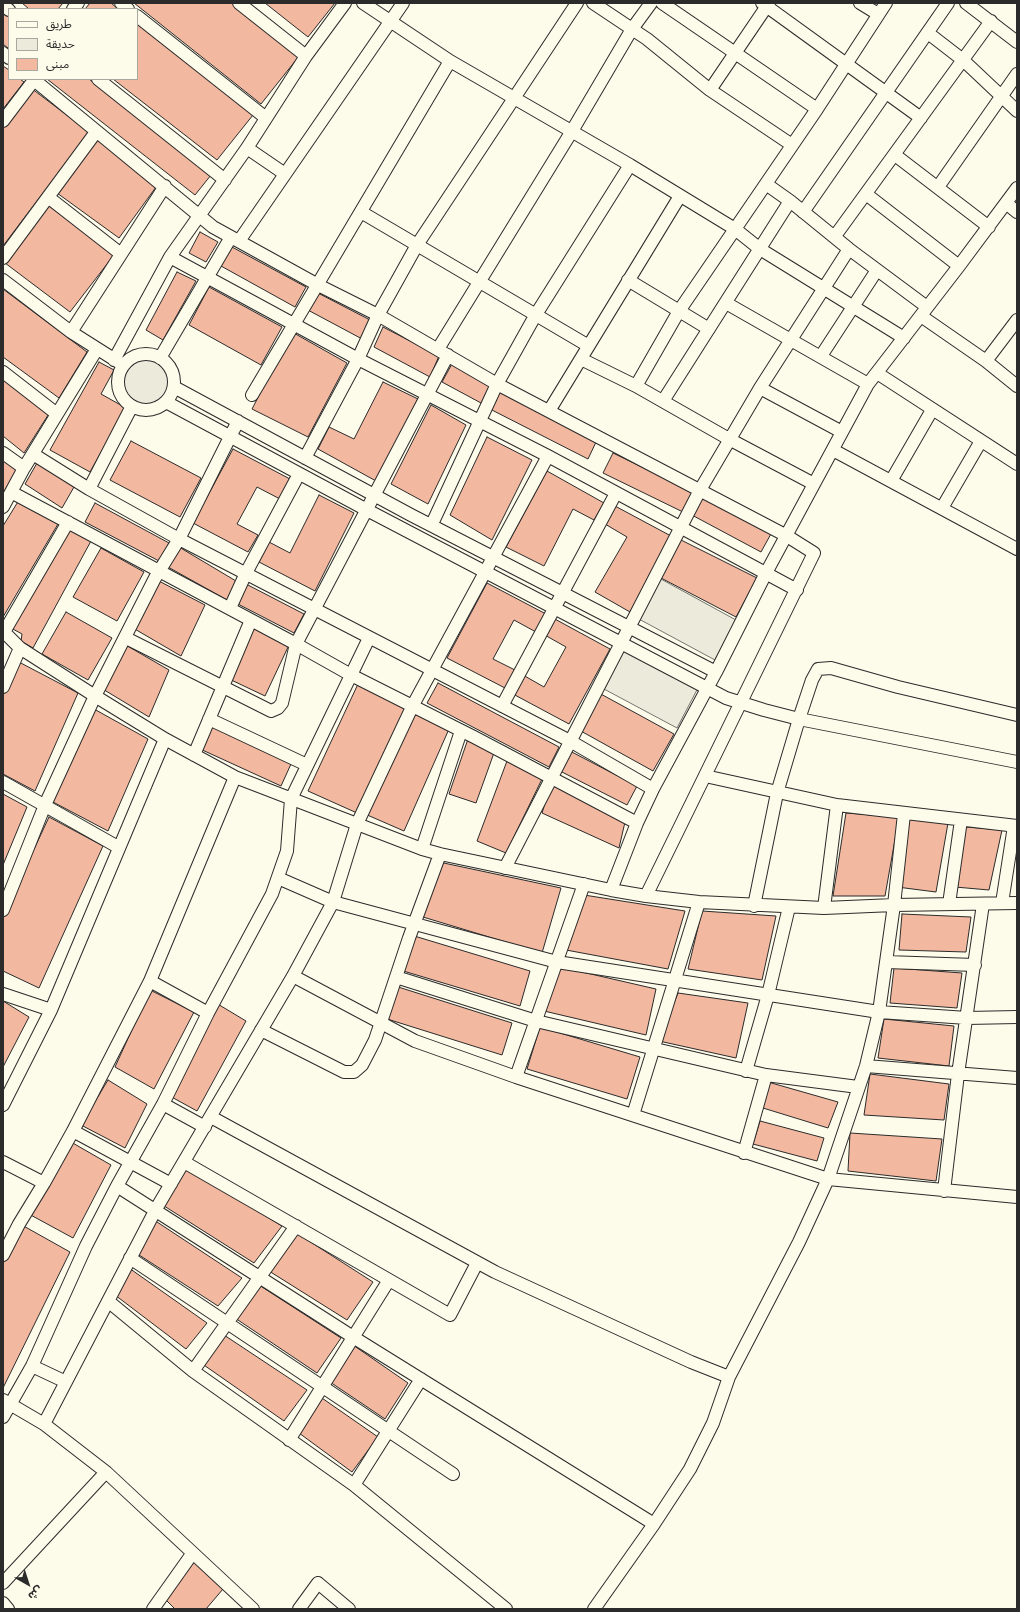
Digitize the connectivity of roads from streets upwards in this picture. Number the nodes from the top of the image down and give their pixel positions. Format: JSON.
{"nodes":[{"id":1,"x":239,"y":3,"type":"edge"},
{"id":2,"x":345,"y":3,"type":"edge"},
{"id":3,"x":363,"y":3,"type":"edge"},
{"id":4,"x":403,"y":3,"type":"edge"},
{"id":5,"x":577,"y":3,"type":"edge"},
{"id":6,"x":593,"y":3,"type":"edge"},
{"id":7,"x":650,"y":3,"type":"edge"},
{"id":8,"x":662,"y":3,"type":"edge"},
{"id":9,"x":860,"y":3,"type":"edge"},
{"id":10,"x":886,"y":3,"type":"edge"},
{"id":11,"x":948,"y":3,"type":"edge"},
{"id":12,"x":966,"y":3,"type":"edge"},
{"id":13,"x":766,"y":4,"type":"edge"},
{"id":14,"x":878,"y":14,"type":"junction"},
{"id":15,"x":138,"y":17,"type":"edge"},
{"id":16,"x":991,"y":21,"type":"junction"},
{"id":17,"x":390,"y":22,"type":"junction"},
{"id":18,"x":632,"y":30,"type":"junction"},
{"id":19,"x":928,"y":33,"type":"junction"},
{"id":20,"x":1017,"y":42,"type":"edge"},
{"id":21,"x":735,"y":52,"type":"junction"},
{"id":22,"x":306,"y":56,"type":"junction"},
{"id":23,"x":963,"y":60,"type":"junction"},
{"id":24,"x":450,"y":61,"type":"junction"},
{"id":25,"x":847,"y":63,"type":"junction"},
{"id":26,"x":1017,"y":74,"type":"edge"},
{"id":27,"x":33,"y":80,"type":"edge"},
{"id":28,"x":35,"y":80,"type":"edge"},
{"id":29,"x":99,"y":80,"type":"edge"},
{"id":30,"x":710,"y":90,"type":"junction"},
{"id":31,"x":886,"y":92,"type":"junction"},
{"id":32,"x":1001,"y":97,"type":"junction"},
{"id":33,"x":514,"y":98,"type":"junction"},
{"id":34,"x":817,"y":109,"type":"junction"},
{"id":35,"x":1017,"y":111,"type":"edge"},
{"id":36,"x":266,"y":118,"type":"junction"},
{"id":37,"x":921,"y":118,"type":"junction"},
{"id":38,"x":3,"y":121,"type":"edge"},
{"id":39,"x":96,"y":132,"type":"junction"},
{"id":40,"x":572,"y":132,"type":"junction"},
{"id":41,"x":792,"y":145,"type":"junction"},
{"id":42,"x":247,"y":148,"type":"junction"},
{"id":43,"x":895,"y":155,"type":"junction"},
{"id":44,"x":630,"y":165,"type":"junction"},
{"id":45,"x":285,"y":174,"type":"junction"},
{"id":46,"x":225,"y":180,"type":"junction"},
{"id":47,"x":766,"y":184,"type":"junction"},
{"id":48,"x":165,"y":186,"type":"junction"},
{"id":49,"x":938,"y":187,"type":"junction"},
{"id":50,"x":1017,"y":188,"type":"edge"},
{"id":51,"x":866,"y":194,"type":"junction"},
{"id":52,"x":680,"y":196,"type":"junction"},
{"id":53,"x":48,"y":197,"type":"junction"},
{"id":54,"x":790,"y":201,"type":"junction"},
{"id":55,"x":1006,"y":203,"type":"junction"},
{"id":56,"x":361,"y":212,"type":"junction"},
{"id":57,"x":803,"y":212,"type":"junction"},
{"id":58,"x":1017,"y":212,"type":"edge"},
{"id":59,"x":198,"y":216,"type":"junction"},
{"id":60,"x":989,"y":227,"type":"junction"},
{"id":61,"x":735,"y":229,"type":"junction"},
{"id":62,"x":835,"y":236,"type":"junction"},
{"id":63,"x":235,"y":239,"type":"junction"},
{"id":64,"x":417,"y":245,"type":"junction"},
{"id":65,"x":760,"y":249,"type":"junction"},
{"id":66,"x":849,"y":249,"type":"junction"},
{"id":67,"x":121,"y":254,"type":"junction"},
{"id":68,"x":170,"y":257,"type":"junction"},
{"id":69,"x":3,"y":258,"type":"edge"},
{"id":70,"x":959,"y":266,"type":"junction"},
{"id":71,"x":877,"y":270,"type":"junction"},
{"id":72,"x":208,"y":278,"type":"junction"},
{"id":73,"x":3,"y":280,"type":"edge"},
{"id":74,"x":628,"y":280,"type":"junction"},
{"id":75,"x":480,"y":282,"type":"junction"},
{"id":76,"x":318,"y":285,"type":"junction"},
{"id":77,"x":822,"y":289,"type":"junction"},
{"id":78,"x":726,"y":303,"type":"junction"},
{"id":79,"x":852,"y":307,"type":"junction"},
{"id":80,"x":679,"y":311,"type":"junction"},
{"id":81,"x":924,"y":311,"type":"junction"},
{"id":82,"x":378,"y":315,"type":"junction"},
{"id":83,"x":535,"y":316,"type":"junction"},
{"id":84,"x":1017,"y":320,"type":"edge"},
{"id":85,"x":294,"y":325,"type":"junction"},
{"id":86,"x":709,"y":329,"type":"junction"},
{"id":87,"x":71,"y":332,"type":"junction"},
{"id":88,"x":904,"y":338,"type":"junction"},
{"id":89,"x":790,"y":339,"type":"junction"},
{"id":90,"x":587,"y":345,"type":"junction"},
{"id":91,"x":97,"y":349,"type":"junction"},
{"id":92,"x":443,"y":352,"type":"junction"},
{"id":93,"x":821,"y":356,"type":"junction"},
{"id":94,"x":160,"y":358,"type":"junction"},
{"id":95,"x":581,"y":358,"type":"junction"},
{"id":96,"x":358,"y":359,"type":"junction"},
{"id":97,"x":986,"y":361,"type":"junction"},
{"id":98,"x":119,"y":363,"type":"junction"},
{"id":99,"x":3,"y":372,"type":"edge"},
{"id":100,"x":877,"y":373,"type":"junction"},
{"id":101,"x":497,"y":384,"type":"junction"},
{"id":102,"x":868,"y":384,"type":"junction"},
{"id":103,"x":636,"y":386,"type":"junction"},
{"id":104,"x":1017,"y":386,"type":"edge"},
{"id":105,"x":174,"y":387,"type":"junction"},
{"id":106,"x":760,"y":388,"type":"junction"},
{"id":107,"x":252,"y":395,"type":"dead end"},
{"id":108,"x":428,"y":395,"type":"junction"},
{"id":109,"x":663,"y":401,"type":"junction"},
{"id":110,"x":166,"y":402,"type":"junction"},
{"id":111,"x":132,"y":406,"type":"junction"},
{"id":112,"x":932,"y":410,"type":"junction"},
{"id":113,"x":549,"y":411,"type":"junction"},
{"id":114,"x":57,"y":414,"type":"junction"},
{"id":115,"x":238,"y":421,"type":"junction"},
{"id":116,"x":480,"y":422,"type":"junction"},
{"id":117,"x":842,"y":432,"type":"junction"},
{"id":118,"x":229,"y":437,"type":"junction"},
{"id":119,"x":729,"y":439,"type":"junction"},
{"id":120,"x":980,"y":441,"type":"junction"},
{"id":121,"x":833,"y":450,"type":"junction"},
{"id":122,"x":3,"y":453,"type":"edge"},
{"id":123,"x":33,"y":454,"type":"junction"},
{"id":124,"x":548,"y":456,"type":"junction"},
{"id":125,"x":305,"y":458,"type":"junction"},
{"id":126,"x":1017,"y":464,"type":"edge"},
{"id":127,"x":24,"y":468,"type":"junction"},
{"id":128,"x":299,"y":474,"type":"junction"},
{"id":129,"x":891,"y":481,"type":"junction"},
{"id":130,"x":814,"y":484,"type":"junction"},
{"id":131,"x":89,"y":489,"type":"junction"},
{"id":132,"x":700,"y":490,"type":"junction"},
{"id":133,"x":11,"y":492,"type":"junction"},
{"id":134,"x":616,"y":493,"type":"junction"},
{"id":135,"x":375,"y":495,"type":"junction"},
{"id":136,"x":3,"y":507,"type":"edge"},
{"id":137,"x":942,"y":508,"type":"junction"},
{"id":138,"x":367,"y":510,"type":"junction"},
{"id":139,"x":68,"y":522,"type":"junction"},
{"id":140,"x":432,"y":524,"type":"junction"},
{"id":141,"x":681,"y":528,"type":"junction"},
{"id":142,"x":786,"y":536,"type":"junction"},
{"id":143,"x":179,"y":539,"type":"junction"},
{"id":144,"x":1017,"y":549,"type":"edge"},
{"id":145,"x":494,"y":557,"type":"junction"},
{"id":146,"x":160,"y":571,"type":"junction"},
{"id":147,"x":485,"y":572,"type":"junction"},
{"id":148,"x":246,"y":573,"type":"junction"},
{"id":149,"x":766,"y":573,"type":"junction"},
{"id":150,"x":797,"y":590,"type":"junction"},
{"id":151,"x":563,"y":593,"type":"junction"},
{"id":152,"x":230,"y":608,"type":"junction"},
{"id":153,"x":314,"y":608,"type":"junction"},
{"id":154,"x":555,"y":608,"type":"junction"},
{"id":155,"x":251,"y":620,"type":"junction"},
{"id":156,"x":629,"y":626,"type":"junction"},
{"id":157,"x":4,"y":632,"type":"edge"},
{"id":158,"x":126,"y":638,"type":"junction"},
{"id":159,"x":369,"y":638,"type":"junction"},
{"id":160,"x":621,"y":643,"type":"junction"},
{"id":161,"x":296,"y":644,"type":"junction"},
{"id":162,"x":20,"y":648,"type":"junction"},
{"id":163,"x":432,"y":670,"type":"junction"},
{"id":164,"x":716,"y":672,"type":"junction"},
{"id":165,"x":351,"y":675,"type":"junction"},
{"id":166,"x":224,"y":686,"type":"junction"},
{"id":167,"x":3,"y":687,"type":"edge"},
{"id":168,"x":707,"y":688,"type":"junction"},
{"id":169,"x":95,"y":696,"type":"junction"},
{"id":170,"x":741,"y":703,"type":"junction"},
{"id":171,"x":413,"y":705,"type":"junction"},
{"id":172,"x":502,"y":706,"type":"junction"},
{"id":173,"x":1017,"y":715,"type":"edge"},
{"id":174,"x":210,"y":719,"type":"junction"},
{"id":175,"x":799,"y":719,"type":"junction"},
{"id":176,"x":461,"y":731,"type":"junction"},
{"id":177,"x":165,"y":739,"type":"junction"},
{"id":178,"x":570,"y":741,"type":"junction"},
{"id":179,"x":194,"y":755,"type":"junction"},
{"id":180,"x":1017,"y":762,"type":"edge"},
{"id":181,"x":307,"y":765,"type":"junction"},
{"id":182,"x":705,"y":776,"type":"junction"},
{"id":183,"x":235,"y":777,"type":"junction"},
{"id":184,"x":551,"y":778,"type":"junction"},
{"id":185,"x":3,"y":782,"type":"edge"},
{"id":186,"x":653,"y":788,"type":"junction"},
{"id":187,"x":777,"y":793,"type":"junction"},
{"id":188,"x":291,"y":799,"type":"junction"},
{"id":189,"x":45,"y":805,"type":"junction"},
{"id":190,"x":837,"y":805,"type":"junction"},
{"id":191,"x":904,"y":814,"type":"junction"},
{"id":192,"x":961,"y":820,"type":"junction"},
{"id":193,"x":637,"y":823,"type":"junction"},
{"id":194,"x":357,"y":824,"type":"junction"},
{"id":195,"x":1016,"y":826,"type":"edge"},
{"id":196,"x":118,"y":847,"type":"junction"},
{"id":197,"x":422,"y":849,"type":"junction"},
{"id":198,"x":440,"y":854,"type":"junction"},
{"id":199,"x":505,"y":868,"type":"junction"},
{"id":200,"x":278,"y":878,"type":"junction"},
{"id":201,"x":584,"y":884,"type":"junction"},
{"id":202,"x":611,"y":890,"type":"junction"},
{"id":203,"x":646,"y":896,"type":"junction"},
{"id":204,"x":334,"y":902,"type":"junction"},
{"id":205,"x":699,"y":902,"type":"junction"},
{"id":206,"x":1002,"y":903,"type":"junction"},
{"id":207,"x":1017,"y":903,"type":"edge"},
{"id":208,"x":949,"y":904,"type":"junction"},
{"id":209,"x":983,"y":904,"type":"junction"},
{"id":210,"x":894,"y":905,"type":"junction"},
{"id":211,"x":754,"y":906,"type":"junction"},
{"id":212,"x":789,"y":907,"type":"junction"},
{"id":213,"x":824,"y":908,"type":"junction"},
{"id":214,"x":3,"y":910,"type":"edge"},
{"id":215,"x":414,"y":925,"type":"junction"},
{"id":216,"x":556,"y":962,"type":"junction"},
{"id":217,"x":886,"y":962,"type":"junction"},
{"id":218,"x":975,"y":965,"type":"junction"},
{"id":219,"x":293,"y":976,"type":"junction"},
{"id":220,"x":396,"y":977,"type":"junction"},
{"id":221,"x":150,"y":981,"type":"junction"},
{"id":222,"x":675,"y":981,"type":"junction"},
{"id":223,"x":3,"y":994,"type":"edge"},
{"id":224,"x":768,"y":995,"type":"junction"},
{"id":225,"x":50,"y":1010,"type":"junction"},
{"id":226,"x":879,"y":1012,"type":"junction"},
{"id":227,"x":208,"y":1013,"type":"junction"},
{"id":228,"x":1017,"y":1017,"type":"edge"},
{"id":229,"x":967,"y":1018,"type":"junction"},
{"id":230,"x":536,"y":1021,"type":"junction"},
{"id":231,"x":381,"y":1024,"type":"junction"},
{"id":232,"x":261,"y":1030,"type":"junction"},
{"id":233,"x":653,"y":1048,"type":"junction"},
{"id":234,"x":866,"y":1066,"type":"junction"},
{"id":235,"x":746,"y":1071,"type":"junction"},
{"id":236,"x":958,"y":1074,"type":"junction"},
{"id":237,"x":766,"y":1075,"type":"junction"},
{"id":238,"x":516,"y":1077,"type":"junction"},
{"id":239,"x":1017,"y":1078,"type":"edge"},
{"id":240,"x":858,"y":1087,"type":"junction"},
{"id":241,"x":163,"y":1104,"type":"junction"},
{"id":242,"x":3,"y":1105,"type":"edge"},
{"id":243,"x":633,"y":1115,"type":"junction"},
{"id":244,"x":208,"y":1122,"type":"junction"},
{"id":245,"x":73,"y":1131,"type":"junction"},
{"id":246,"x":744,"y":1153,"type":"junction"},
{"id":247,"x":3,"y":1162,"type":"edge"},
{"id":248,"x":131,"y":1162,"type":"junction"},
{"id":249,"x":184,"y":1162,"type":"junction"},
{"id":250,"x":828,"y":1179,"type":"junction"},
{"id":251,"x":44,"y":1183,"type":"junction"},
{"id":252,"x":171,"y":1184,"type":"junction"},
{"id":253,"x":117,"y":1186,"type":"junction"},
{"id":254,"x":944,"y":1191,"type":"junction"},
{"id":255,"x":1017,"y":1198,"type":"edge"},
{"id":256,"x":156,"y":1209,"type":"junction"},
{"id":257,"x":296,"y":1226,"type":"junction"},
{"id":258,"x":3,"y":1255,"type":"edge"},
{"id":259,"x":130,"y":1258,"type":"junction"},
{"id":260,"x":477,"y":1264,"type":"junction"},
{"id":261,"x":260,"y":1276,"type":"junction"},
{"id":262,"x":389,"y":1280,"type":"junction"},
{"id":263,"x":108,"y":1301,"type":"junction"},
{"id":264,"x":226,"y":1324,"type":"junction"},
{"id":265,"x":353,"y":1338,"type":"junction"},
{"id":266,"x":32,"y":1366,"type":"junction"},
{"id":267,"x":193,"y":1370,"type":"junction"},
{"id":268,"x":730,"y":1377,"type":"junction"},
{"id":269,"x":420,"y":1379,"type":"junction"},
{"id":270,"x":66,"y":1382,"type":"junction"},
{"id":271,"x":323,"y":1386,"type":"junction"},
{"id":272,"x":7,"y":1403,"type":"edge"},
{"id":273,"x":3,"y":1418,"type":"edge"},
{"id":274,"x":44,"y":1424,"type":"junction"},
{"id":275,"x":388,"y":1431,"type":"junction"},
{"id":276,"x":289,"y":1440,"type":"junction"},
{"id":277,"x":106,"y":1472,"type":"junction"},
{"id":278,"x":453,"y":1474,"type":"dead end"},
{"id":279,"x":354,"y":1485,"type":"junction"},
{"id":280,"x":654,"y":1524,"type":"junction"},
{"id":281,"x":192,"y":1554,"type":"junction"},
{"id":282,"x":3,"y":1583,"type":"edge"},
{"id":283,"x":3,"y":1603,"type":"edge"},
{"id":284,"x":159,"y":1607,"type":"edge"},
{"id":285,"x":8,"y":1609,"type":"edge"},
{"id":286,"x":253,"y":1609,"type":"edge"},
{"id":287,"x":299,"y":1609,"type":"edge"},
{"id":288,"x":349,"y":1609,"type":"edge"},
{"id":289,"x":506,"y":1609,"type":"edge"},
{"id":290,"x":594,"y":1609,"type":"edge"}],
"edges":[{"from":1,"to":22,"type":"street"},
{"from":2,"to":22,"type":"street"},
{"from":3,"to":17,"type":"street"},
{"from":4,"to":17,"type":"street"},
{"from":5,"to":33,"type":"street"},
{"from":6,"to":18,"type":"street"},
{"from":7,"to":18,"type":"street"},
{"from":8,"to":21,"type":"street"},
{"from":9,"to":14,"type":"street"},
{"from":10,"to":14,"type":"street"},
{"from":11,"to":19,"type":"street"},
{"from":12,"to":16,"type":"street"},
{"from":13,"to":21,"type":"street"},
{"from":13,"to":25,"type":"street"},
{"from":14,"to":25,"type":"street"},
{"from":15,"to":36,"type":"street"},
{"from":16,"to":20,"type":"street"},
{"from":16,"to":23,"type":"street"},
{"from":17,"to":24,"type":"street"},
{"from":17,"to":45,"type":"street"},
{"from":18,"to":30,"type":"street"},
{"from":18,"to":40,"type":"street"},
{"from":19,"to":23,"type":"street"},
{"from":19,"to":31,"type":"street"},
{"from":21,"to":30,"type":"street"},
{"from":21,"to":34,"type":"street"},
{"from":22,"to":36,"type":"street"},
{"from":23,"to":32,"type":"street"},
{"from":23,"to":37,"type":"street"},
{"from":24,"to":33,"type":"street"},
{"from":24,"to":56,"type":"street"},
{"from":25,"to":31,"type":"street"},
{"from":25,"to":34,"type":"street"},
{"from":26,"to":32,"type":"street"},
{"from":27,"to":38,"type":"street"},
{"from":28,"to":39,"type":"street"},
{"from":29,"to":46,"type":"street"},
{"from":30,"to":41,"type":"street"},
{"from":31,"to":37,"type":"street"},
{"from":31,"to":57,"type":"street"},
{"from":32,"to":35,"type":"street"},
{"from":32,"to":49,"type":"street"},
{"from":33,"to":40,"type":"street"},
{"from":33,"to":64,"type":"street"},
{"from":34,"to":41,"type":"street"},
{"from":36,"to":42,"type":"street"},
{"from":37,"to":43,"type":"street"},
{"from":39,"to":48,"type":"street"},
{"from":39,"to":53,"type":"street"},
{"from":40,"to":44,"type":"street"},
{"from":40,"to":75,"type":"street"},
{"from":41,"to":47,"type":"street"},
{"from":42,"to":45,"type":"street"},
{"from":42,"to":46,"type":"street"},
{"from":43,"to":49,"type":"street"},
{"from":43,"to":51,"type":"street"},
{"from":44,"to":52,"type":"street"},
{"from":44,"to":83,"type":"street"},
{"from":45,"to":63,"type":"street"},
{"from":46,"to":59,"type":"street"},
{"from":47,"to":54,"type":"street"},
{"from":47,"to":61,"type":"street"},
{"from":48,"to":59,"type":"street"},
{"from":48,"to":67,"type":"street"},
{"from":49,"to":60,"type":"street"},
{"from":50,"to":55,"type":"street"},
{"from":51,"to":62,"type":"street"},
{"from":51,"to":70,"type":"street"},
{"from":52,"to":61,"type":"street"},
{"from":52,"to":74,"type":"street"},
{"from":53,"to":67,"type":"street"},
{"from":53,"to":69,"type":"street"},
{"from":54,"to":57,"type":"street"},
{"from":54,"to":65,"type":"street"},
{"from":55,"to":58,"type":"street"},
{"from":55,"to":60,"type":"street"},
{"from":56,"to":64,"type":"street"},
{"from":56,"to":76,"type":"street"},
{"from":57,"to":62,"type":"street"},
{"from":59,"to":63,"type":"street"},
{"from":59,"to":68,"type":"street"},
{"from":60,"to":70,"type":"street"},
{"from":61,"to":65,"type":"street"},
{"from":61,"to":80,"type":"street"},
{"from":62,"to":66,"type":"street"},
{"from":63,"to":72,"type":"street"},
{"from":63,"to":76,"type":"street"},
{"from":64,"to":75,"type":"street"},
{"from":64,"to":82,"type":"street"},
{"from":65,"to":77,"type":"street"},
{"from":65,"to":78,"type":"street"},
{"from":66,"to":71,"type":"street"},
{"from":66,"to":77,"type":"street"},
{"from":67,"to":87,"type":"street"},
{"from":68,"to":72,"type":"street"},
{"from":68,"to":98,"type":"street"},
{"from":70,"to":81,"type":"street"},
{"from":71,"to":79,"type":"street"},
{"from":71,"to":81,"type":"street"},
{"from":72,"to":85,"type":"street"},
{"from":72,"to":94,"type":"street"},
{"from":73,"to":87,"type":"street"},
{"from":74,"to":80,"type":"street"},
{"from":74,"to":90,"type":"street"},
{"from":75,"to":83,"type":"street"},
{"from":75,"to":92,"type":"street"},
{"from":76,"to":82,"type":"street"},
{"from":76,"to":85,"type":"street"},
{"from":77,"to":79,"type":"street"},
{"from":77,"to":89,"type":"street"},
{"from":78,"to":86,"type":"street"},
{"from":78,"to":89,"type":"street"},
{"from":79,"to":88,"type":"street"},
{"from":79,"to":93,"type":"street"},
{"from":80,"to":86,"type":"street"},
{"from":80,"to":103,"type":"street"},
{"from":81,"to":88,"type":"street"},
{"from":81,"to":97,"type":"street"},
{"from":82,"to":92,"type":"street"},
{"from":82,"to":96,"type":"street"},
{"from":83,"to":90,"type":"street"},
{"from":83,"to":101,"type":"street"},
{"from":84,"to":97,"type":"street"},
{"from":85,"to":96,"type":"street"},
{"from":85,"to":107,"type":"street"},
{"from":86,"to":109,"type":"street"},
{"from":87,"to":91,"type":"street"},
{"from":88,"to":100,"type":"street"},
{"from":89,"to":93,"type":"street"},
{"from":89,"to":106,"type":"street"},
{"from":90,"to":95,"type":"street"},
{"from":91,"to":98,"type":"street"},
{"from":91,"to":114,"type":"street"},
{"from":92,"to":101,"type":"street"},
{"from":92,"to":108,"type":"street"},
{"from":93,"to":102,"type":"street"},
{"from":94,"to":98,"type":"street"},
{"from":94,"to":105,"type":"street"},
{"from":95,"to":103,"type":"street"},
{"from":95,"to":113,"type":"street"},
{"from":96,"to":108,"type":"street"},
{"from":96,"to":125,"type":"street"},
{"from":97,"to":104,"type":"street"},
{"from":98,"to":111,"type":"street"},
{"from":99,"to":114,"type":"street"},
{"from":100,"to":102,"type":"street"},
{"from":100,"to":112,"type":"street"},
{"from":101,"to":113,"type":"street"},
{"from":101,"to":116,"type":"street"},
{"from":102,"to":117,"type":"street"},
{"from":103,"to":109,"type":"street"},
{"from":105,"to":110,"type":"street"},
{"from":105,"to":115,"type":"street"},
{"from":106,"to":117,"type":"street"},
{"from":106,"to":119,"type":"street"},
{"from":108,"to":116,"type":"street"},
{"from":108,"to":135,"type":"street"},
{"from":109,"to":119,"type":"street"},
{"from":110,"to":111,"type":"street"},
{"from":110,"to":118,"type":"street"},
{"from":111,"to":131,"type":"street"},
{"from":112,"to":120,"type":"street"},
{"from":112,"to":129,"type":"street"},
{"from":113,"to":132,"type":"street"},
{"from":114,"to":123,"type":"street"},
{"from":115,"to":118,"type":"street"},
{"from":115,"to":125,"type":"street"},
{"from":116,"to":124,"type":"street"},
{"from":116,"to":140,"type":"street"},
{"from":117,"to":121,"type":"street"},
{"from":118,"to":128,"type":"street"},
{"from":118,"to":143,"type":"street"},
{"from":119,"to":130,"type":"street"},
{"from":119,"to":132,"type":"street"},
{"from":120,"to":126,"type":"street"},
{"from":120,"to":137,"type":"street"},
{"from":121,"to":129,"type":"street"},
{"from":121,"to":130,"type":"street"},
{"from":122,"to":127,"type":"street"},
{"from":123,"to":127,"type":"street"},
{"from":123,"to":131,"type":"street"},
{"from":124,"to":134,"type":"street"},
{"from":124,"to":145,"type":"street"},
{"from":125,"to":135,"type":"street"},
{"from":127,"to":133,"type":"street"},
{"from":128,"to":138,"type":"street"},
{"from":128,"to":148,"type":"street"},
{"from":129,"to":137,"type":"street"},
{"from":130,"to":142,"type":"street"},
{"from":131,"to":143,"type":"street"},
{"from":132,"to":141,"type":"street"},
{"from":132,"to":142,"type":"street"},
{"from":133,"to":136,"type":"street"},
{"from":133,"to":139,"type":"street"},
{"from":134,"to":141,"type":"street"},
{"from":134,"to":151,"type":"street"},
{"from":135,"to":138,"type":"street"},
{"from":135,"to":140,"type":"street"},
{"from":137,"to":144,"type":"street"},
{"from":138,"to":147,"type":"street"},
{"from":138,"to":153,"type":"street"},
{"from":139,"to":146,"type":"street"},
{"from":139,"to":157,"type":"street"},
{"from":140,"to":145,"type":"street"},
{"from":141,"to":149,"type":"street"},
{"from":141,"to":156,"type":"street"},
{"from":142,"to":149,"type":"street"},
{"from":142,"to":150,"type":"street"},
{"from":143,"to":146,"type":"street"},
{"from":143,"to":148,"type":"street"},
{"from":145,"to":147,"type":"street"},
{"from":145,"to":151,"type":"street"},
{"from":146,"to":152,"type":"street"},
{"from":146,"to":158,"type":"street"},
{"from":147,"to":154,"type":"street"},
{"from":147,"to":163,"type":"street"},
{"from":148,"to":152,"type":"street"},
{"from":148,"to":153,"type":"street"},
{"from":149,"to":150,"type":"street"},
{"from":149,"to":164,"type":"street"},
{"from":150,"to":170,"type":"street"},
{"from":151,"to":154,"type":"street"},
{"from":151,"to":156,"type":"street"},
{"from":152,"to":155,"type":"street"},
{"from":153,"to":159,"type":"street"},
{"from":153,"to":161,"type":"street"},
{"from":154,"to":160,"type":"street"},
{"from":154,"to":172,"type":"street"},
{"from":155,"to":161,"type":"street"},
{"from":155,"to":166,"type":"street"},
{"from":156,"to":160,"type":"street"},
{"from":156,"to":164,"type":"street"},
{"from":157,"to":162,"type":"street"},
{"from":158,"to":166,"type":"street"},
{"from":158,"to":169,"type":"street"},
{"from":159,"to":163,"type":"street"},
{"from":159,"to":165,"type":"street"},
{"from":160,"to":168,"type":"street"},
{"from":160,"to":178,"type":"street"},
{"from":161,"to":165,"type":"street"},
{"from":161,"to":166,"type":"street"},
{"from":162,"to":167,"type":"street"},
{"from":162,"to":169,"type":"street"},
{"from":163,"to":171,"type":"street"},
{"from":163,"to":172,"type":"street"},
{"from":164,"to":168,"type":"street"},
{"from":165,"to":171,"type":"street"},
{"from":165,"to":181,"type":"street"},
{"from":166,"to":174,"type":"street"},
{"from":168,"to":170,"type":"street"},
{"from":168,"to":186,"type":"street"},
{"from":169,"to":177,"type":"street"},
{"from":169,"to":189,"type":"street"},
{"from":170,"to":175,"type":"street"},
{"from":170,"to":182,"type":"street"},
{"from":171,"to":176,"type":"street"},
{"from":171,"to":194,"type":"street"},
{"from":172,"to":178,"type":"street"},
{"from":173,"to":175,"type":"street"},
{"from":174,"to":179,"type":"street"},
{"from":174,"to":181,"type":"street"},
{"from":175,"to":180,"type":"street"},
{"from":175,"to":187,"type":"street"},
{"from":176,"to":184,"type":"street"},
{"from":176,"to":197,"type":"street"},
{"from":177,"to":179,"type":"street"},
{"from":177,"to":196,"type":"street"},
{"from":178,"to":184,"type":"street"},
{"from":178,"to":186,"type":"street"},
{"from":179,"to":183,"type":"street"},
{"from":181,"to":188,"type":"street"},
{"from":182,"to":187,"type":"street"},
{"from":182,"to":203,"type":"street"},
{"from":183,"to":188,"type":"street"},
{"from":183,"to":221,"type":"street"},
{"from":184,"to":193,"type":"street"},
{"from":184,"to":199,"type":"street"},
{"from":185,"to":189,"type":"street"},
{"from":186,"to":193,"type":"street"},
{"from":187,"to":190,"type":"street"},
{"from":187,"to":211,"type":"street"},
{"from":188,"to":194,"type":"street"},
{"from":188,"to":200,"type":"street"},
{"from":189,"to":196,"type":"street"},
{"from":189,"to":214,"type":"street"},
{"from":190,"to":191,"type":"street"},
{"from":190,"to":213,"type":"street"},
{"from":191,"to":192,"type":"street"},
{"from":191,"to":210,"type":"street"},
{"from":192,"to":195,"type":"street"},
{"from":192,"to":208,"type":"street"},
{"from":193,"to":202,"type":"street"},
{"from":194,"to":197,"type":"street"},
{"from":194,"to":204,"type":"street"},
{"from":195,"to":206,"type":"street"},
{"from":196,"to":225,"type":"street"},
{"from":197,"to":198,"type":"street"},
{"from":198,"to":199,"type":"street"},
{"from":198,"to":215,"type":"street"},
{"from":199,"to":201,"type":"street"},
{"from":200,"to":204,"type":"street"},
{"from":200,"to":227,"type":"street"},
{"from":201,"to":202,"type":"street"},
{"from":201,"to":216,"type":"street"},
{"from":202,"to":203,"type":"street"},
{"from":203,"to":205,"type":"street"},
{"from":204,"to":215,"type":"street"},
{"from":204,"to":219,"type":"street"},
{"from":205,"to":211,"type":"street"},
{"from":205,"to":222,"type":"street"},
{"from":206,"to":207,"type":"street"},
{"from":206,"to":209,"type":"street"},
{"from":208,"to":209,"type":"street"},
{"from":208,"to":210,"type":"street"},
{"from":209,"to":218,"type":"street"},
{"from":210,"to":213,"type":"street"},
{"from":210,"to":217,"type":"street"},
{"from":211,"to":212,"type":"street"},
{"from":212,"to":213,"type":"street"},
{"from":212,"to":224,"type":"street"},
{"from":215,"to":216,"type":"street"},
{"from":215,"to":220,"type":"street"},
{"from":216,"to":222,"type":"street"},
{"from":216,"to":230,"type":"street"},
{"from":217,"to":218,"type":"street"},
{"from":217,"to":226,"type":"street"},
{"from":218,"to":229,"type":"street"},
{"from":219,"to":231,"type":"street"},
{"from":219,"to":232,"type":"street"},
{"from":220,"to":230,"type":"street"},
{"from":220,"to":231,"type":"street"},
{"from":221,"to":227,"type":"street"},
{"from":221,"to":245,"type":"street"},
{"from":222,"to":224,"type":"street"},
{"from":222,"to":233,"type":"street"},
{"from":223,"to":225,"type":"street"},
{"from":224,"to":226,"type":"street"},
{"from":224,"to":235,"type":"street"},
{"from":225,"to":242,"type":"street"},
{"from":226,"to":229,"type":"street"},
{"from":226,"to":234,"type":"street"},
{"from":227,"to":241,"type":"street"},
{"from":228,"to":229,"type":"street"},
{"from":229,"to":236,"type":"street"},
{"from":230,"to":233,"type":"street"},
{"from":230,"to":238,"type":"street"},
{"from":231,"to":232,"type":"street"},
{"from":231,"to":238,"type":"street"},
{"from":232,"to":244,"type":"street"},
{"from":233,"to":235,"type":"street"},
{"from":233,"to":243,"type":"street"},
{"from":234,"to":236,"type":"street"},
{"from":234,"to":240,"type":"street"},
{"from":235,"to":237,"type":"street"},
{"from":236,"to":239,"type":"street"},
{"from":236,"to":254,"type":"street"},
{"from":237,"to":240,"type":"street"},
{"from":237,"to":246,"type":"street"},
{"from":238,"to":243,"type":"street"},
{"from":240,"to":250,"type":"street"},
{"from":241,"to":244,"type":"street"},
{"from":241,"to":248,"type":"street"},
{"from":243,"to":246,"type":"street"},
{"from":244,"to":249,"type":"street"},
{"from":244,"to":260,"type":"street"},
{"from":245,"to":248,"type":"street"},
{"from":245,"to":251,"type":"street"},
{"from":246,"to":250,"type":"street"},
{"from":247,"to":251,"type":"street"},
{"from":248,"to":252,"type":"street"},
{"from":248,"to":253,"type":"street"},
{"from":249,"to":252,"type":"street"},
{"from":249,"to":257,"type":"street"},
{"from":250,"to":254,"type":"street"},
{"from":250,"to":268,"type":"street"},
{"from":251,"to":258,"type":"street"},
{"from":252,"to":256,"type":"street"},
{"from":253,"to":256,"type":"street"},
{"from":253,"to":266,"type":"street"},
{"from":254,"to":255,"type":"street"},
{"from":256,"to":259,"type":"street"},
{"from":256,"to":261,"type":"street"},
{"from":257,"to":261,"type":"street"},
{"from":257,"to":262,"type":"street"},
{"from":259,"to":263,"type":"street"},
{"from":259,"to":264,"type":"street"},
{"from":260,"to":262,"type":"street"},
{"from":260,"to":268,"type":"street"},
{"from":261,"to":264,"type":"street"},
{"from":261,"to":265,"type":"street"},
{"from":262,"to":265,"type":"street"},
{"from":263,"to":267,"type":"street"},
{"from":263,"to":270,"type":"street"},
{"from":264,"to":267,"type":"street"},
{"from":264,"to":271,"type":"street"},
{"from":265,"to":269,"type":"street"},
{"from":265,"to":271,"type":"street"},
{"from":266,"to":270,"type":"street"},
{"from":266,"to":272,"type":"street"},
{"from":267,"to":276,"type":"street"},
{"from":268,"to":280,"type":"street"},
{"from":269,"to":275,"type":"street"},
{"from":269,"to":280,"type":"street"},
{"from":270,"to":274,"type":"street"},
{"from":271,"to":275,"type":"street"},
{"from":271,"to":276,"type":"street"},
{"from":272,"to":273,"type":"street"},
{"from":272,"to":274,"type":"street"},
{"from":274,"to":277,"type":"street"},
{"from":275,"to":278,"type":"street"},
{"from":275,"to":279,"type":"street"},
{"from":276,"to":279,"type":"street"},
{"from":277,"to":281,"type":"street"},
{"from":277,"to":282,"type":"street"},
{"from":279,"to":289,"type":"street"},
{"from":280,"to":290,"type":"street"},
{"from":281,"to":284,"type":"street"},
{"from":281,"to":286,"type":"street"},
{"from":283,"to":285,"type":"street"},
{"from":287,"to":288,"type":"street"}]}
